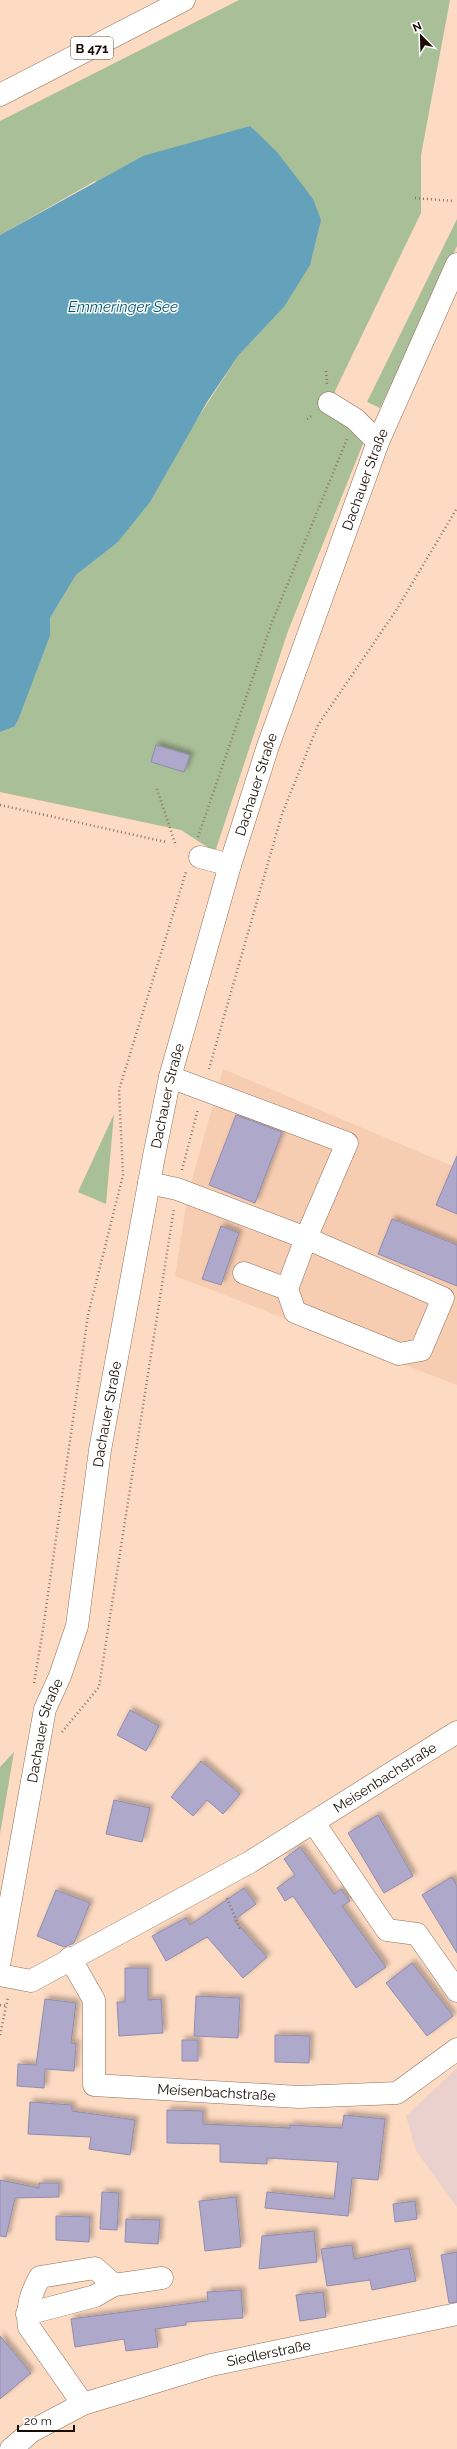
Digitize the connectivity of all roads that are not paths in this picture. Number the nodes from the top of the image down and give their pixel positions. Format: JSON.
{"nodes":[{"id":1,"x":184,"y":0,"type":"edge"},
{"id":2,"x":0,"y":95,"type":"edge"},
{"id":3,"x":457,"y":264,"type":"edge"},
{"id":4,"x":329,"y":403,"type":"dead end"},
{"id":5,"x":378,"y":442,"type":"junction"},
{"id":6,"x":194,"y":856,"type":"road end"},
{"id":7,"x":230,"y":865,"type":"junction"},
{"id":8,"x":170,"y":1076,"type":"junction"},
{"id":9,"x":149,"y":1183,"type":"junction"},
{"id":10,"x":306,"y":1238,"type":"junction"},
{"id":11,"x":244,"y":1273,"type":"dead end"},
{"id":12,"x":287,"y":1289,"type":"junction"},
{"id":13,"x":457,"y":1732,"type":"edge"},
{"id":14,"x":314,"y":1823,"type":"junction"},
{"id":15,"x":70,"y":1958,"type":"junction"},
{"id":16,"x":3,"y":1971,"type":"edge"},
{"id":17,"x":457,"y":1991,"type":"edge"},
{"id":18,"x":457,"y":2049,"type":"edge"},
{"id":19,"x":162,"y":2278,"type":"dead end"},
{"id":20,"x":114,"y":2285,"type":"junction"},
{"id":21,"x":27,"y":2314,"type":"junction"},
{"id":22,"x":457,"y":2314,"type":"edge"},
{"id":23,"x":83,"y":2404,"type":"junction"},
{"id":24,"x":11,"y":2449,"type":"edge"}],
"edges":[{"from":1,"to":2,"type":"main road","number":"B 471"},
{"from":3,"to":5,"type":"main road","name":"Dachauer Straße"},
{"from":4,"to":5,"type":"main road"},
{"from":5,"to":7,"type":"main road","name":"Dachauer Straße"},
{"from":6,"to":7,"type":"main road"},
{"from":7,"to":8,"type":"main road","name":"Dachauer Straße"},
{"from":8,"to":9,"type":"main road","name":"Dachauer Straße"},
{"from":8,"to":10,"type":"main road"},
{"from":9,"to":10,"type":"main road"},
{"from":9,"to":16,"type":"main road","name":"Dachauer Straße"},
{"from":10,"to":12,"type":"main road"},
{"from":10,"to":12,"type":"main road"},
{"from":11,"to":12,"type":"main road"},
{"from":13,"to":14,"type":"main road","name":"Meisenbachstraße"},
{"from":14,"to":15,"type":"main road","name":"Meisenbachstraße"},
{"from":14,"to":17,"type":"main road"},
{"from":15,"to":16,"type":"main road","name":"Meisenbachstraße"},
{"from":15,"to":18,"type":"main road","name":"Meisenbachstraße"},
{"from":19,"to":20,"type":"main road"},
{"from":20,"to":21,"type":"main road"},
{"from":20,"to":21,"type":"main road"},
{"from":21,"to":23,"type":"main road"},
{"from":22,"to":23,"type":"main road","name":"Siedlerstraße"},
{"from":23,"to":24,"type":"main road","name":"Siedlerstraße"}]}
